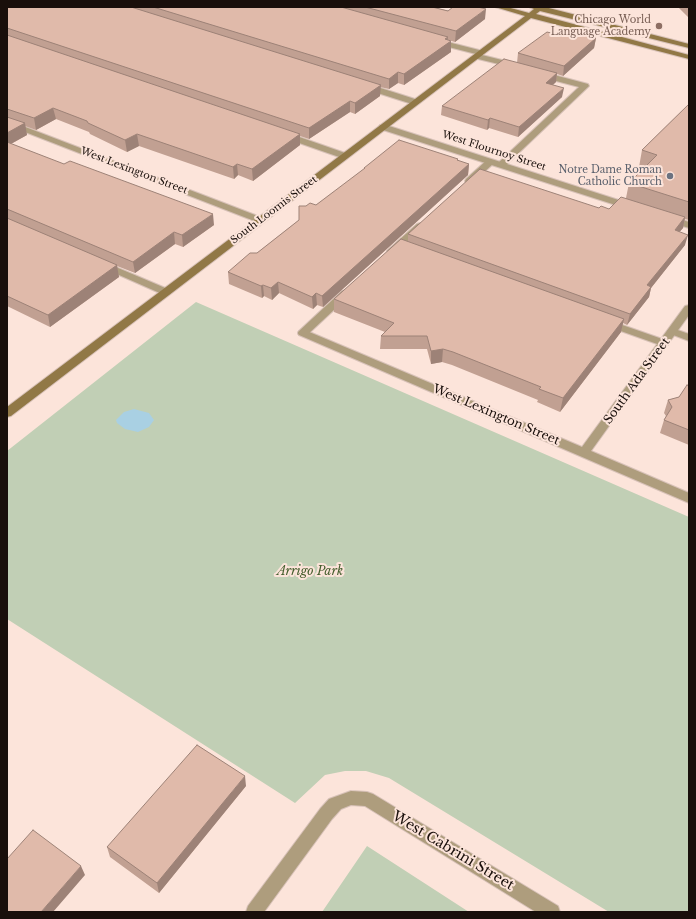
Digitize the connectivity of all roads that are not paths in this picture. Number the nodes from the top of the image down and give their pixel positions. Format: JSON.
{"nodes":[{"id":1,"x":499,"y":7,"type":"edge"},
{"id":2,"x":537,"y":8,"type":"edge"},
{"id":3,"x":530,"y":15,"type":"junction"},
{"id":4,"x":427,"y":39,"type":"edge"},
{"id":5,"x":689,"y":46,"type":"edge"},
{"id":6,"x":478,"y":54,"type":"junction"},
{"id":7,"x":689,"y":57,"type":"edge"},
{"id":8,"x":356,"y":84,"type":"edge"},
{"id":9,"x":415,"y":102,"type":"junction"},
{"id":10,"x":7,"y":122,"type":"edge"},
{"id":11,"x":383,"y":127,"type":"junction"},
{"id":12,"x":278,"y":133,"type":"edge"},
{"id":13,"x":345,"y":156,"type":"junction"},
{"id":14,"x":490,"y":162,"type":"junction"},
{"id":15,"x":501,"y":165,"type":"junction"},
{"id":16,"x":462,"y":188,"type":"edge"},
{"id":17,"x":643,"y":211,"type":"edge"},
{"id":18,"x":659,"y":216,"type":"edge"},
{"id":19,"x":427,"y":219,"type":"edge"},
{"id":20,"x":260,"y":220,"type":"junction"},
{"id":21,"x":689,"y":225,"type":"edge"},
{"id":22,"x":387,"y":256,"type":"edge"},
{"id":23,"x":93,"y":261,"type":"edge"},
{"id":24,"x":353,"y":287,"type":"edge"},
{"id":25,"x":166,"y":292,"type":"junction"},
{"id":26,"x":689,"y":308,"type":"edge"},
{"id":27,"x":598,"y":319,"type":"edge"},
{"id":28,"x":672,"y":331,"type":"junction"},
{"id":29,"x":689,"y":338,"type":"edge"},
{"id":30,"x":664,"y":343,"type":"junction"},
{"id":31,"x":7,"y":413,"type":"edge"},
{"id":32,"x":584,"y":453,"type":"junction"},
{"id":33,"x":689,"y":498,"type":"edge"},
{"id":34,"x":254,"y":912,"type":"edge"},
{"id":35,"x":552,"y":912,"type":"edge"}],
"edges":[{"from":1,"to":3,"type":"street"},
{"from":2,"to":3,"type":"street","name":"South Loomis Street"},
{"from":2,"to":5,"type":"street"},
{"from":3,"to":6,"type":"street","name":"South Loomis Street"},
{"from":3,"to":7,"type":"street"},
{"from":4,"to":6,"type":"street"},
{"from":6,"to":9,"type":"street","name":"South Loomis Street"},
{"from":6,"to":15,"type":"street"},
{"from":8,"to":9,"type":"street"},
{"from":9,"to":11,"type":"street","name":"South Loomis Street"},
{"from":10,"to":20,"type":"street","name":"West Lexington Street"},
{"from":11,"to":13,"type":"street","name":"South Loomis Street"},
{"from":11,"to":14,"type":"street","name":"West Flournoy Street"},
{"from":12,"to":13,"type":"street"},
{"from":13,"to":20,"type":"street","name":"South Loomis Street"},
{"from":14,"to":15,"type":"street","name":"West Flournoy Street"},
{"from":14,"to":16,"type":"street"},
{"from":15,"to":17,"type":"street","name":"West Flournoy Street"},
{"from":18,"to":21,"type":"street"},
{"from":19,"to":22,"type":"street"},
{"from":20,"to":25,"type":"street","name":"South Loomis Street"},
{"from":23,"to":25,"type":"street"},
{"from":24,"to":32,"type":"street","name":"West Lexington Street"},
{"from":25,"to":31,"type":"street","name":"South Loomis Street"},
{"from":26,"to":28,"type":"street","name":"South Ada Street"},
{"from":27,"to":30,"type":"street"},
{"from":28,"to":29,"type":"street"},
{"from":28,"to":30,"type":"street","name":"South Ada Street"},
{"from":30,"to":32,"type":"street","name":"South Ada Street"},
{"from":32,"to":33,"type":"street","name":"West Lexington Street"},
{"from":34,"to":35,"type":"street","name":"West Cabrini Street"}]}
